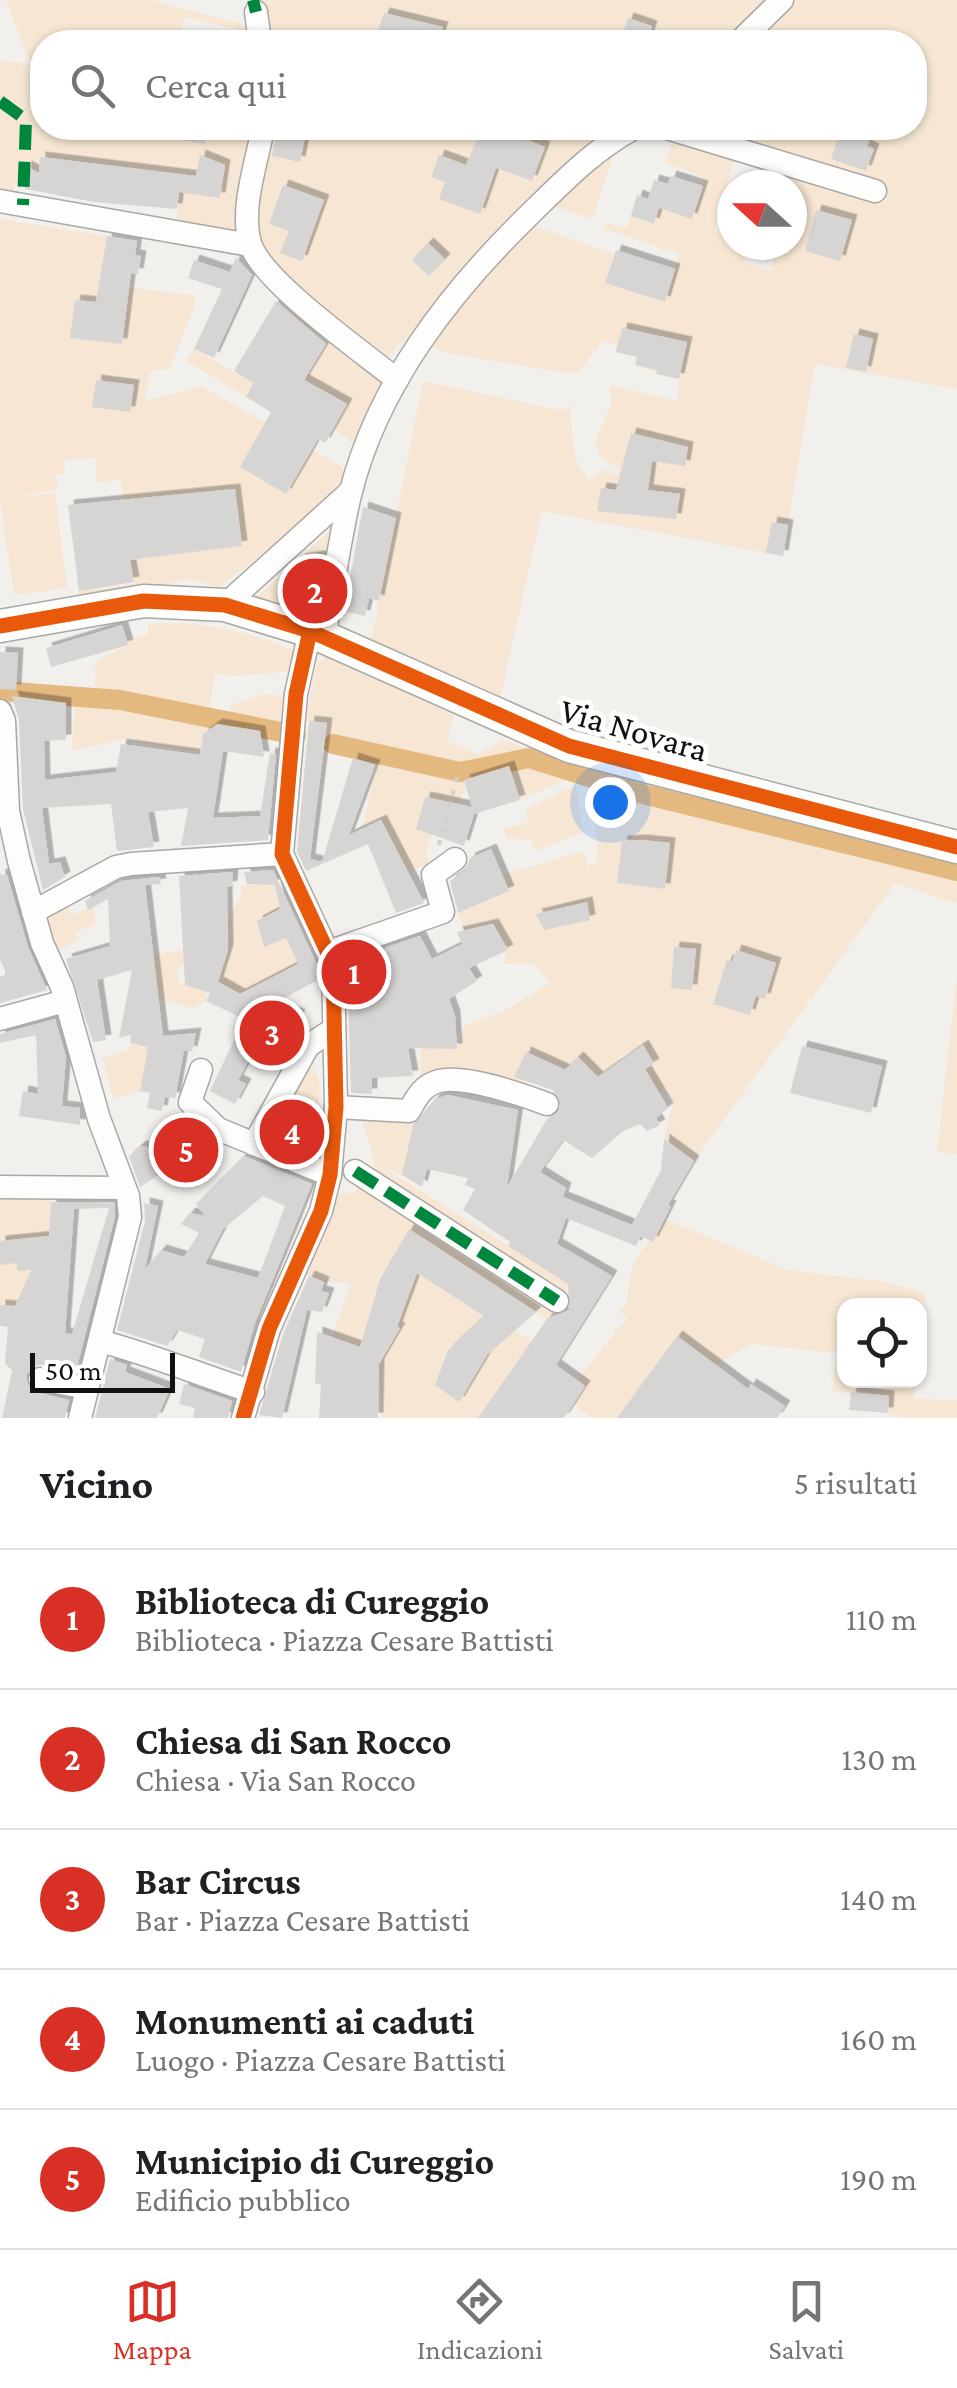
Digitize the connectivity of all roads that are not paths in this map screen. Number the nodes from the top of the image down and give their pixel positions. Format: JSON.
{"nodes":[{"id":1,"x":782,"y":0,"type":"edge"},
{"id":2,"x":256,"y":12,"type":"dead end"},
{"id":3,"x":258,"y":30,"type":"edge"},
{"id":4,"x":752,"y":30,"type":"edge"},
{"id":5,"x":261,"y":140,"type":"edge"},
{"id":6,"x":612,"y":140,"type":"edge"},
{"id":7,"x":706,"y":140,"type":"edge"},
{"id":8,"x":874,"y":191,"type":"dead end"},
{"id":9,"x":0,"y":201,"type":"edge"},
{"id":10,"x":250,"y":245,"type":"junction"},
{"id":11,"x":396,"y":380,"type":"junction"},
{"id":12,"x":351,"y":491,"type":"junction"},
{"id":13,"x":225,"y":605,"type":"junction"},
{"id":14,"x":0,"y":626,"type":"edge"},
{"id":15,"x":317,"y":634,"type":"junction"},
{"id":16,"x":0,"y":712,"type":"edge"},
{"id":17,"x":957,"y":847,"type":"edge"},
{"id":18,"x":282,"y":854,"type":"junction"},
{"id":19,"x":445,"y":864,"type":"road end"},
{"id":20,"x":33,"y":912,"type":"junction"},
{"id":21,"x":330,"y":958,"type":"junction"},
{"id":22,"x":65,"y":1001,"type":"junction"},
{"id":23,"x":0,"y":1019,"type":"edge"},
{"id":24,"x":334,"y":1029,"type":"junction"},
{"id":25,"x":202,"y":1070,"type":"dead end"},
{"id":26,"x":547,"y":1104,"type":"dead end"},
{"id":27,"x":335,"y":1118,"type":"junction"},
{"id":28,"x":245,"y":1141,"type":"junction"},
{"id":29,"x":355,"y":1171,"type":"dead end"},
{"id":30,"x":330,"y":1175,"type":"junction"},
{"id":31,"x":0,"y":1187,"type":"edge"},
{"id":32,"x":126,"y":1192,"type":"junction"},
{"id":33,"x":557,"y":1302,"type":"dead end"},
{"id":34,"x":100,"y":1340,"type":"junction"},
{"id":35,"x":40,"y":1379,"type":"dead end"},
{"id":36,"x":87,"y":1388,"type":"junction"},
{"id":37,"x":253,"y":1392,"type":"junction"},
{"id":38,"x":80,"y":1418,"type":"edge"},
{"id":39,"x":243,"y":1418,"type":"edge"}],
"edges":[{"from":1,"to":4,"type":"street"},
{"from":2,"to":3,"type":"street"},
{"from":5,"to":10,"type":"street"},
{"from":6,"to":11,"type":"street"},
{"from":7,"to":8,"type":"street"},
{"from":9,"to":10,"type":"street"},
{"from":10,"to":11,"type":"street"},
{"from":11,"to":12,"type":"street"},
{"from":12,"to":13,"type":"street"},
{"from":12,"to":15,"type":"street"},
{"from":13,"to":14,"type":"main road","name":"Via Novara"},
{"from":13,"to":15,"type":"main road","name":"Via Novara"},
{"from":15,"to":17,"type":"main road","name":"Via Novara"},
{"from":15,"to":18,"type":"street"},
{"from":16,"to":20,"type":"street"},
{"from":18,"to":20,"type":"street"},
{"from":18,"to":21,"type":"street"},
{"from":19,"to":21,"type":"street"},
{"from":20,"to":22,"type":"street"},
{"from":21,"to":24,"type":"street"},
{"from":22,"to":23,"type":"street"},
{"from":22,"to":32,"type":"street"},
{"from":24,"to":27,"type":"street"},
{"from":24,"to":28,"type":"street"},
{"from":25,"to":28,"type":"street"},
{"from":26,"to":27,"type":"street"},
{"from":27,"to":30,"type":"street"},
{"from":28,"to":30,"type":"street"},
{"from":29,"to":33,"type":"street"},
{"from":30,"to":37,"type":"street"},
{"from":31,"to":32,"type":"street"},
{"from":32,"to":34,"type":"street"},
{"from":34,"to":36,"type":"street"},
{"from":34,"to":37,"type":"street"},
{"from":35,"to":36,"type":"street"},
{"from":36,"to":38,"type":"street"},
{"from":37,"to":39,"type":"street"}]}
